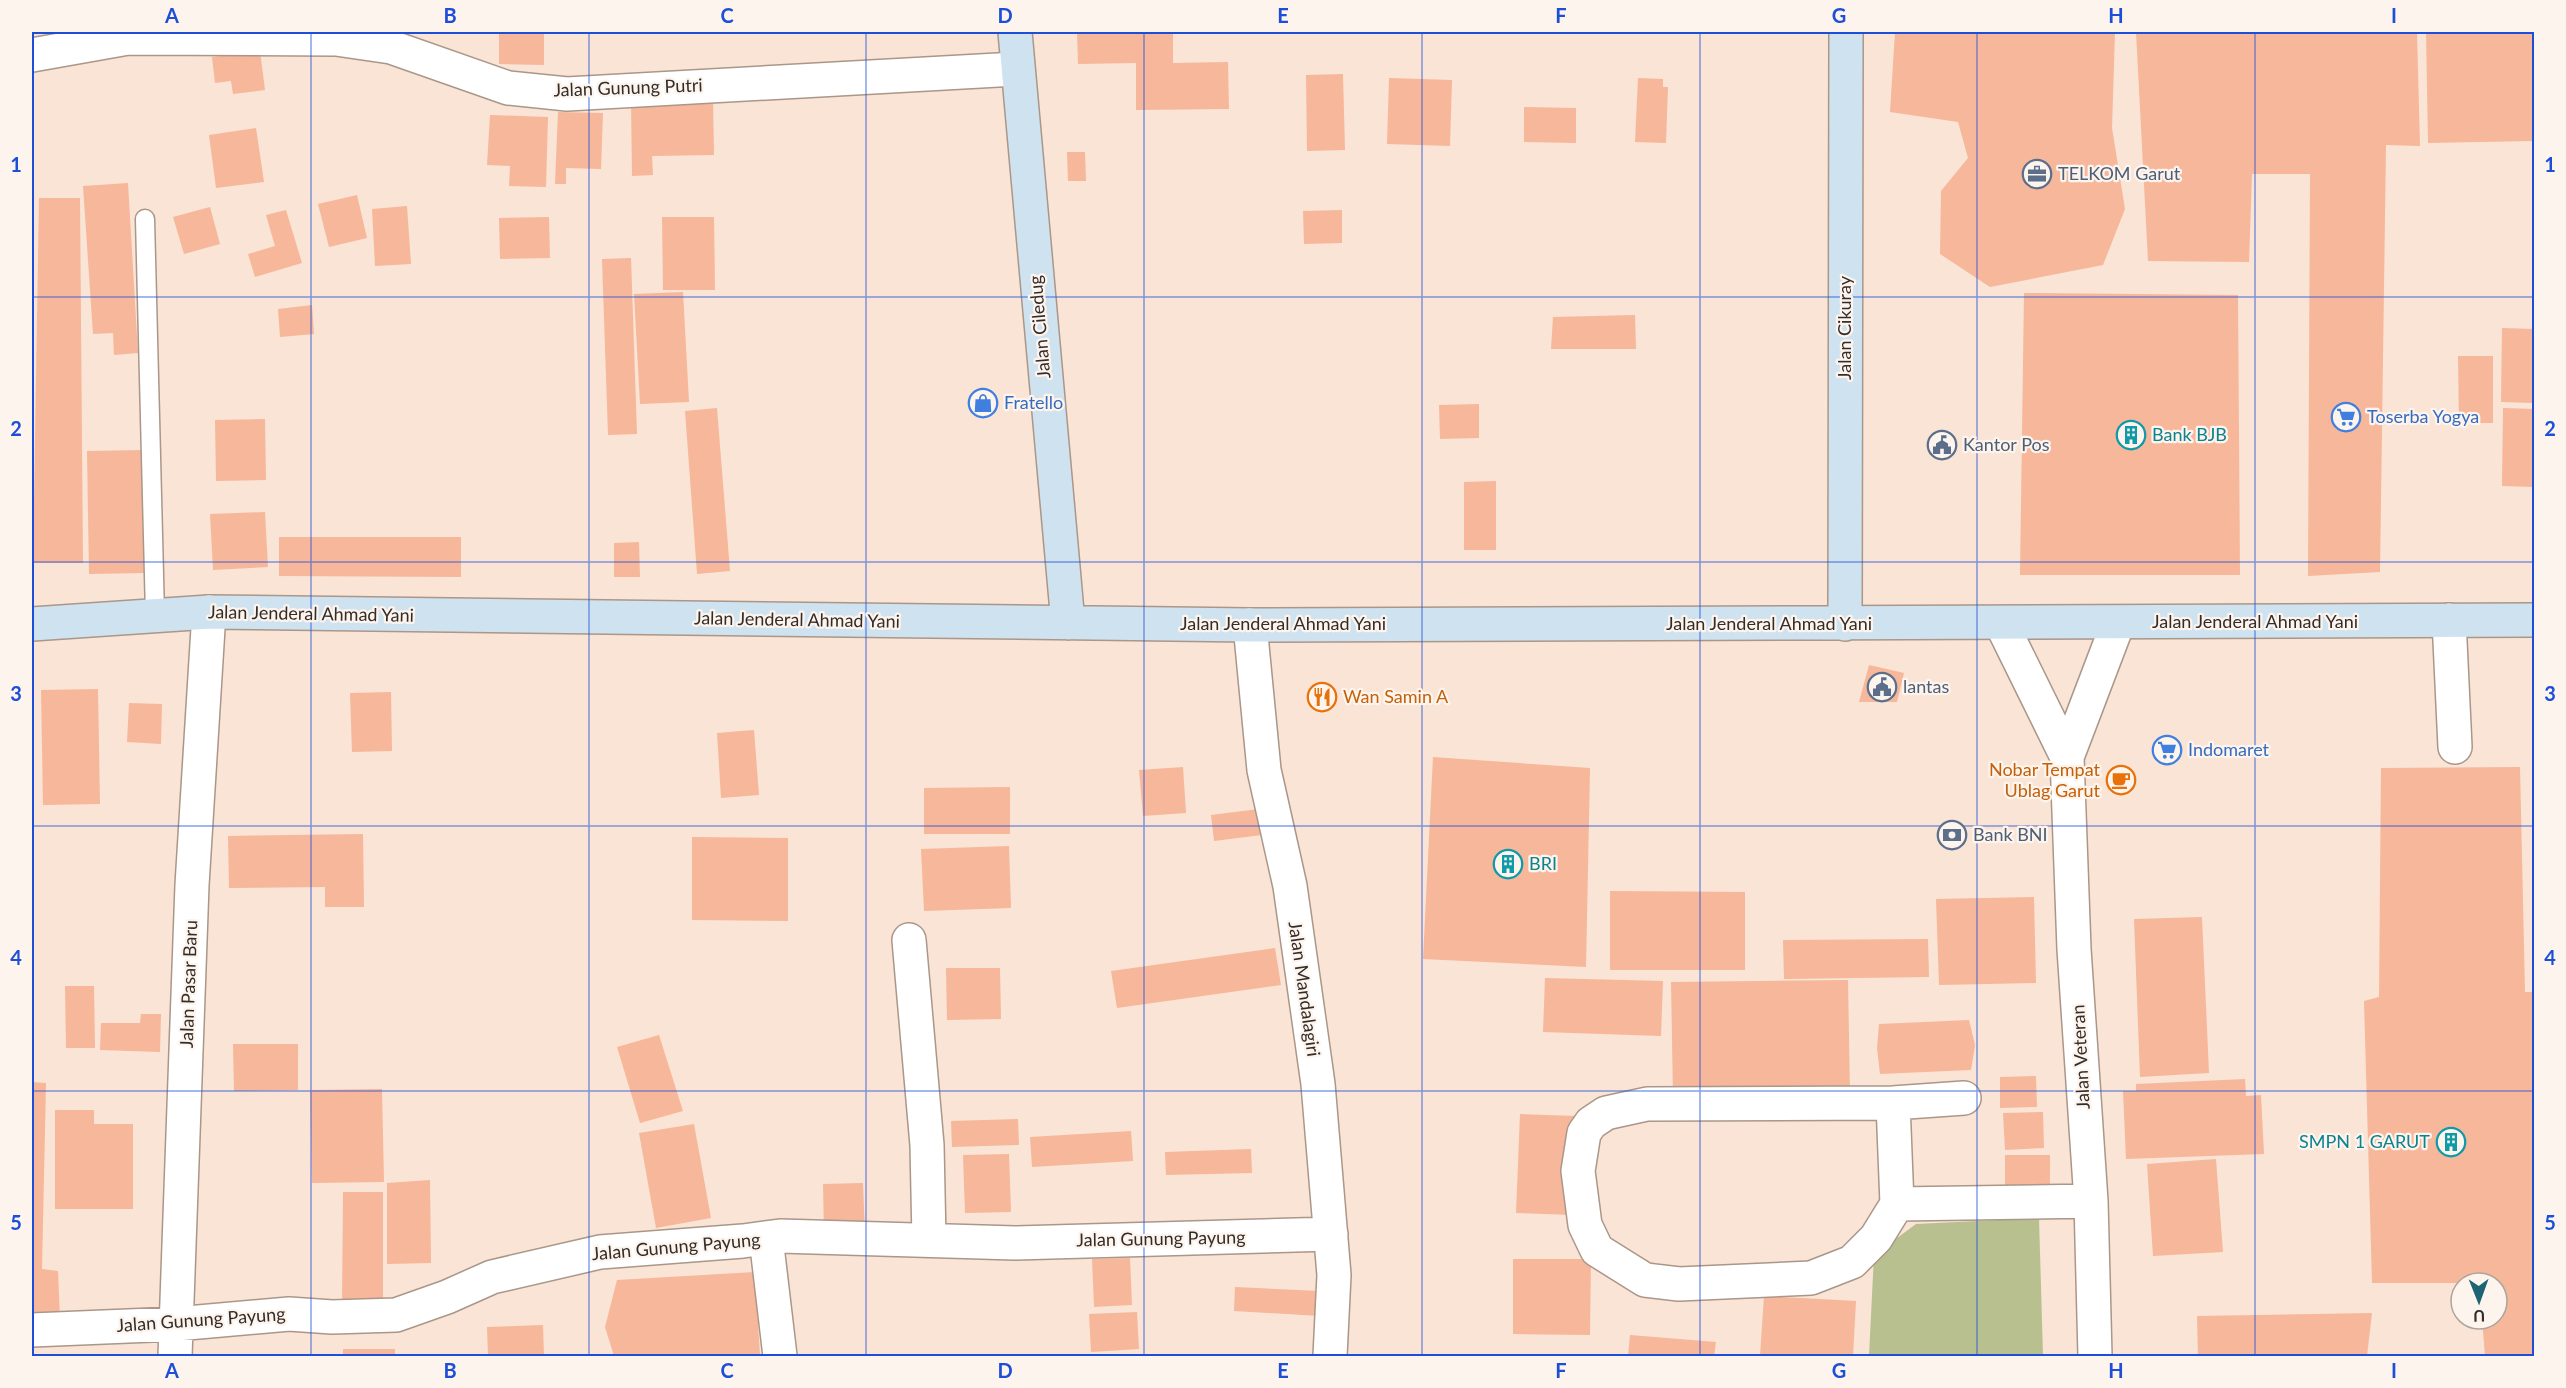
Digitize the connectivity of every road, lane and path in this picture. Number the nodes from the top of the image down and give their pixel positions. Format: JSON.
{"nodes":[{"id":1,"x":1015,"y":32,"type":"edge"},
{"id":2,"x":1846,"y":32,"type":"edge"},
{"id":3,"x":32,"y":55,"type":"edge"},
{"id":4,"x":1017,"y":69,"type":"junction"},
{"id":5,"x":145,"y":219,"type":"dead end"},
{"id":6,"x":209,"y":612,"type":"junction"},
{"id":7,"x":155,"y":615,"type":"junction"},
{"id":8,"x":2449,"y":620,"type":"junction"},
{"id":9,"x":2535,"y":620,"type":"edge"},
{"id":10,"x":1068,"y":623,"type":"junction"},
{"id":11,"x":2001,"y":623,"type":"junction"},
{"id":12,"x":2118,"y":623,"type":"junction"},
{"id":13,"x":32,"y":624,"type":"edge"},
{"id":14,"x":1845,"y":624,"type":"junction"},
{"id":15,"x":1250,"y":625,"type":"junction"},
{"id":16,"x":2455,"y":747,"type":"dead end"},
{"id":17,"x":2067,"y":757,"type":"junction"},
{"id":18,"x":909,"y":940,"type":"dead end"},
{"id":19,"x":1964,"y":1098,"type":"dead end"},
{"id":20,"x":1893,"y":1103,"type":"junction"},
{"id":21,"x":2091,"y":1202,"type":"junction"},
{"id":22,"x":1897,"y":1204,"type":"junction"},
{"id":23,"x":1330,"y":1234,"type":"junction"},
{"id":24,"x":766,"y":1238,"type":"junction"},
{"id":25,"x":929,"y":1240,"type":"junction"},
{"id":26,"x":176,"y":1324,"type":"junction"},
{"id":27,"x":32,"y":1330,"type":"edge"},
{"id":28,"x":175,"y":1356,"type":"edge"},
{"id":29,"x":780,"y":1356,"type":"edge"},
{"id":30,"x":1330,"y":1356,"type":"edge"},
{"id":31,"x":2095,"y":1356,"type":"edge"}],
"edges":[{"from":1,"to":4,"type":"main road","name":"Jalan Ciledug"},
{"from":2,"to":14,"type":"main road","name":"Jalan Cikuray"},
{"from":3,"to":4,"type":"street","name":"Jalan Gunung Putri"},
{"from":4,"to":10,"type":"main road","name":"Jalan Ciledug"},
{"from":5,"to":7,"type":"lane"},
{"from":6,"to":7,"type":"main road","name":"Jalan Jenderal Ahmad Yani"},
{"from":6,"to":10,"type":"main road","name":"Jalan Jenderal Ahmad Yani"},
{"from":6,"to":26,"type":"street","name":"Jalan Pasar Baru"},
{"from":7,"to":13,"type":"main road","name":"Jalan Jenderal Ahmad Yani"},
{"from":8,"to":9,"type":"main road","name":"Jalan Jenderal Ahmad Yani"},
{"from":8,"to":12,"type":"main road","name":"Jalan Jenderal Ahmad Yani"},
{"from":8,"to":16,"type":"street"},
{"from":10,"to":15,"type":"main road","name":"Jalan Jenderal Ahmad Yani"},
{"from":11,"to":12,"type":"main road","name":"Jalan Jenderal Ahmad Yani"},
{"from":11,"to":14,"type":"main road","name":"Jalan Jenderal Ahmad Yani"},
{"from":11,"to":17,"type":"street","name":"Jalan Veteran"},
{"from":12,"to":17,"type":"street","name":"Jalan Veteran"},
{"from":14,"to":15,"type":"main road","name":"Jalan Jenderal Ahmad Yani"},
{"from":15,"to":23,"type":"street","name":"Jalan Mandalagiri"},
{"from":17,"to":21,"type":"street","name":"Jalan Veteran"},
{"from":18,"to":25,"type":"street"},
{"from":19,"to":20,"type":"street"},
{"from":20,"to":22,"type":"street"},
{"from":20,"to":22,"type":"street"},
{"from":21,"to":22,"type":"street"},
{"from":21,"to":31,"type":"street","name":"Jalan Veteran"},
{"from":23,"to":25,"type":"street","name":"Jalan Gunung Payung"},
{"from":23,"to":30,"type":"street","name":"Jalan Mandalagiri"},
{"from":24,"to":25,"type":"street","name":"Jalan Gunung Payung"},
{"from":24,"to":26,"type":"street","name":"Jalan Gunung Payung"},
{"from":24,"to":29,"type":"street"},
{"from":26,"to":27,"type":"street","name":"Jalan Gunung Payung"},
{"from":26,"to":28,"type":"street","name":"Jalan Pasar Baru"}]}
